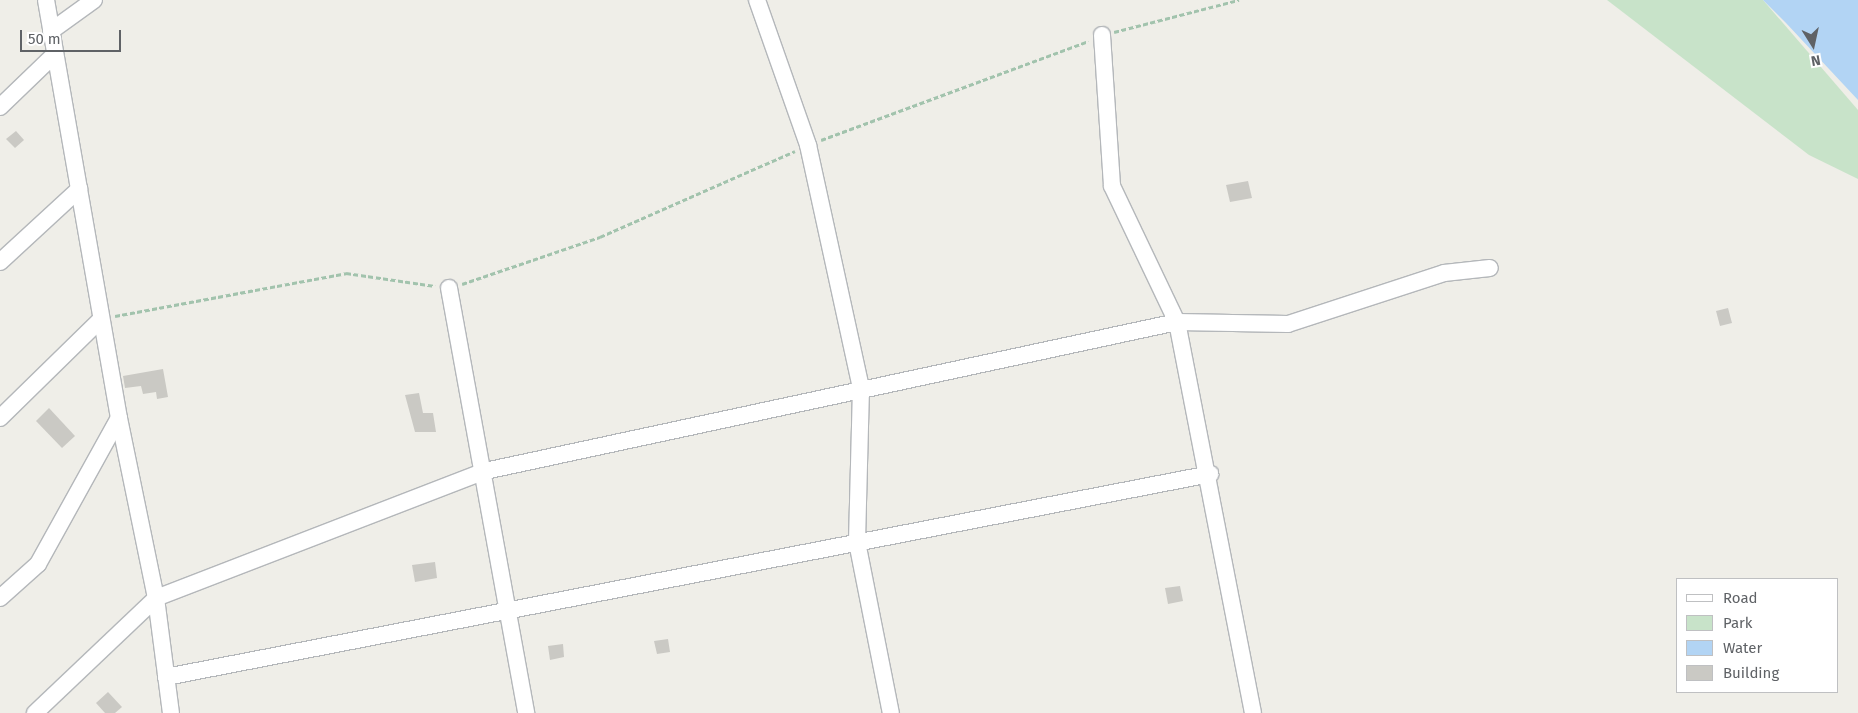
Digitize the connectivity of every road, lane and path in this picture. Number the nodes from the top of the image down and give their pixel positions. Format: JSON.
{"nodes":[{"id":1,"x":46,"y":0,"type":"edge"},
{"id":2,"x":94,"y":0,"type":"edge"},
{"id":3,"x":757,"y":0,"type":"edge"},
{"id":4,"x":1239,"y":0,"type":"edge"},
{"id":5,"x":51,"y":31,"type":"junction"},
{"id":6,"x":1102,"y":36,"type":"junction"},
{"id":7,"x":55,"y":54,"type":"junction"},
{"id":8,"x":0,"y":107,"type":"edge"},
{"id":9,"x":808,"y":145,"type":"junction"},
{"id":10,"x":79,"y":190,"type":"junction"},
{"id":11,"x":0,"y":262,"type":"edge"},
{"id":12,"x":1490,"y":268,"type":"dead end"},
{"id":13,"x":449,"y":288,"type":"junction"},
{"id":14,"x":101,"y":319,"type":"junction"},
{"id":15,"x":1177,"y":322,"type":"junction"},
{"id":16,"x":861,"y":388,"type":"junction"},
{"id":17,"x":0,"y":418,"type":"edge"},
{"id":18,"x":119,"y":418,"type":"junction"},
{"id":19,"x":485,"y":470,"type":"junction"},
{"id":20,"x":1210,"y":474,"type":"junction"},
{"id":21,"x":857,"y":542,"type":"junction"},
{"id":22,"x":0,"y":598,"type":"edge"},
{"id":23,"x":156,"y":598,"type":"junction"},
{"id":24,"x":508,"y":611,"type":"junction"},
{"id":25,"x":166,"y":677,"type":"junction"},
{"id":26,"x":35,"y":713,"type":"edge"},
{"id":27,"x":172,"y":713,"type":"edge"},
{"id":28,"x":526,"y":713,"type":"edge"},
{"id":29,"x":891,"y":713,"type":"edge"},
{"id":30,"x":1252,"y":713,"type":"edge"}],
"edges":[{"from":1,"to":5,"type":"street"},
{"from":2,"to":5,"type":"street"},
{"from":3,"to":9,"type":"street"},
{"from":4,"to":6,"type":"path"},
{"from":5,"to":7,"type":"street"},
{"from":6,"to":9,"type":"path"},
{"from":6,"to":15,"type":"street"},
{"from":7,"to":8,"type":"street"},
{"from":7,"to":10,"type":"street"},
{"from":9,"to":13,"type":"path"},
{"from":9,"to":16,"type":"street"},
{"from":10,"to":11,"type":"street"},
{"from":10,"to":14,"type":"street"},
{"from":12,"to":15,"type":"street"},
{"from":13,"to":14,"type":"path"},
{"from":13,"to":19,"type":"street"},
{"from":14,"to":17,"type":"street"},
{"from":14,"to":18,"type":"street"},
{"from":15,"to":16,"type":"street"},
{"from":15,"to":20,"type":"street"},
{"from":16,"to":19,"type":"street"},
{"from":16,"to":21,"type":"street"},
{"from":18,"to":22,"type":"street"},
{"from":18,"to":23,"type":"street"},
{"from":19,"to":23,"type":"street"},
{"from":19,"to":24,"type":"street"},
{"from":20,"to":21,"type":"street"},
{"from":20,"to":30,"type":"street"},
{"from":21,"to":24,"type":"street"},
{"from":21,"to":29,"type":"street"},
{"from":23,"to":25,"type":"street"},
{"from":23,"to":26,"type":"street"},
{"from":24,"to":25,"type":"street"},
{"from":24,"to":28,"type":"street"},
{"from":25,"to":27,"type":"street"}]}
